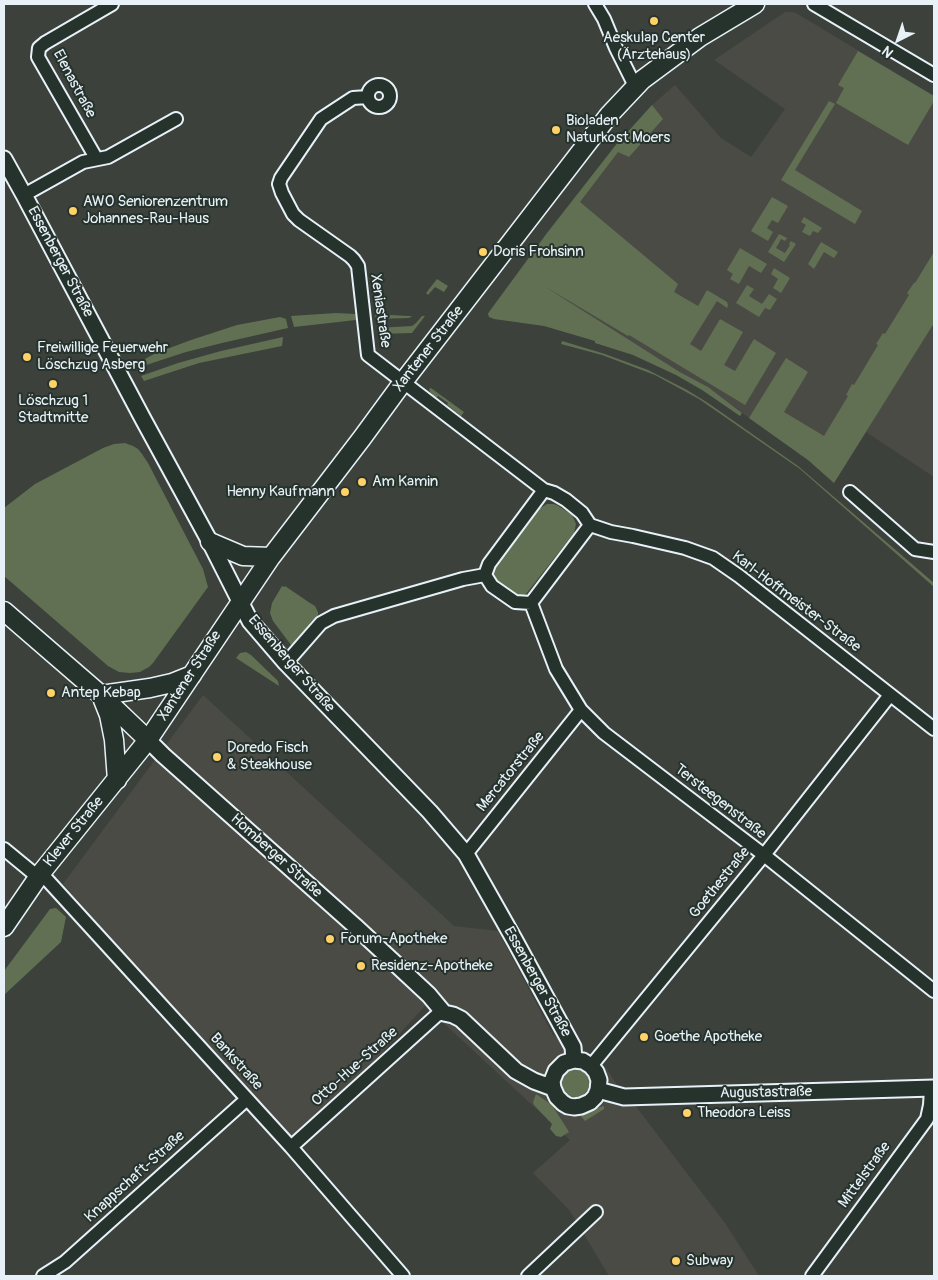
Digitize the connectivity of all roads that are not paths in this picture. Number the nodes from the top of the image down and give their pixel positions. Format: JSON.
{"nodes":[{"id":1,"x":112,"y":4,"type":"edge"},
{"id":2,"x":595,"y":4,"type":"edge"},
{"id":3,"x":756,"y":4,"type":"edge"},
{"id":4,"x":814,"y":4,"type":"edge"},
{"id":5,"x":934,"y":75,"type":"edge"},
{"id":6,"x":635,"y":86,"type":"junction"},
{"id":7,"x":368,"y":97,"type":"dead end"},
{"id":8,"x":176,"y":119,"type":"dead end"},
{"id":9,"x":96,"y":158,"type":"junction"},
{"id":10,"x":4,"y":159,"type":"edge"},
{"id":11,"x":24,"y":195,"type":"junction"},
{"id":12,"x":403,"y":382,"type":"junction"},
{"id":13,"x":544,"y":490,"type":"junction"},
{"id":14,"x":850,"y":492,"type":"dead end"},
{"id":15,"x":590,"y":525,"type":"junction"},
{"id":16,"x":210,"y":542,"type":"junction"},
{"id":17,"x":934,"y":552,"type":"edge"},
{"id":18,"x":271,"y":556,"type":"junction"},
{"id":19,"x":485,"y":576,"type":"junction"},
{"id":20,"x":240,"y":602,"type":"junction"},
{"id":21,"x":531,"y":603,"type":"junction"},
{"id":22,"x":4,"y":611,"type":"edge"},
{"id":23,"x":286,"y":663,"type":"junction"},
{"id":24,"x":192,"y":675,"type":"junction"},
{"id":25,"x":101,"y":695,"type":"junction"},
{"id":26,"x":890,"y":695,"type":"junction"},
{"id":27,"x":581,"y":710,"type":"junction"},
{"id":28,"x":934,"y":729,"type":"edge"},
{"id":29,"x":148,"y":740,"type":"junction"},
{"id":30,"x":117,"y":780,"type":"junction"},
{"id":31,"x":4,"y":849,"type":"edge"},
{"id":32,"x":466,"y":854,"type":"junction"},
{"id":33,"x":764,"y":855,"type":"junction"},
{"id":34,"x":40,"y":875,"type":"junction"},
{"id":35,"x":4,"y":927,"type":"edge"},
{"id":36,"x":934,"y":991,"type":"edge"},
{"id":37,"x":444,"y":1013,"type":"junction"},
{"id":38,"x":574,"y":1060,"type":"junction"},
{"id":39,"x":591,"y":1066,"type":"junction"},
{"id":40,"x":553,"y":1088,"type":"junction"},
{"id":41,"x":933,"y":1088,"type":"edge"},
{"id":42,"x":598,"y":1090,"type":"junction"},
{"id":43,"x":247,"y":1099,"type":"junction"},
{"id":44,"x":290,"y":1147,"type":"junction"},
{"id":45,"x":596,"y":1212,"type":"dead end"},
{"id":46,"x":43,"y":1276,"type":"edge"},
{"id":47,"x":403,"y":1276,"type":"edge"},
{"id":48,"x":528,"y":1276,"type":"edge"},
{"id":49,"x":812,"y":1276,"type":"edge"}],
"edges":[{"from":1,"to":9,"type":"street","name":"Elenastraße"},
{"from":2,"to":6,"type":"street"},
{"from":3,"to":6,"type":"main road","name":"Xantener Straße"},
{"from":4,"to":5,"type":"street"},
{"from":6,"to":12,"type":"main road","name":"Xantener Straße"},
{"from":7,"to":12,"type":"street","name":"Xeniastraße"},
{"from":8,"to":9,"type":"street"},
{"from":9,"to":11,"type":"street"},
{"from":10,"to":11,"type":"street","name":"Essenberger Straße"},
{"from":11,"to":16,"type":"street","name":"Essenberger Straße"},
{"from":12,"to":13,"type":"street"},
{"from":12,"to":18,"type":"main road","name":"Xantener Straße"},
{"from":13,"to":15,"type":"street"},
{"from":13,"to":19,"type":"street"},
{"from":14,"to":17,"type":"street"},
{"from":15,"to":21,"type":"street"},
{"from":15,"to":26,"type":"street","name":"Karl-Hoffmeister-Straße"},
{"from":16,"to":18,"type":"main road"},
{"from":16,"to":20,"type":"street","name":"Essenberger Straße"},
{"from":18,"to":20,"type":"main road","name":"Xantener Straße"},
{"from":19,"to":21,"type":"street"},
{"from":19,"to":23,"type":"street"},
{"from":20,"to":23,"type":"street","name":"Essenberger Straße"},
{"from":20,"to":24,"type":"main road","name":"Xantener Straße"},
{"from":21,"to":27,"type":"street","name":"Tersteegenstraße"},
{"from":22,"to":25,"type":"main road","name":"Homberger Straße"},
{"from":23,"to":32,"type":"street","name":"Essenberger Straße"},
{"from":24,"to":25,"type":"main road"},
{"from":24,"to":29,"type":"main road","name":"Xantener Straße"},
{"from":25,"to":29,"type":"main road","name":"Homberger Straße"},
{"from":25,"to":30,"type":"main road"},
{"from":26,"to":28,"type":"street","name":"Karl-Hoffmeister-Straße"},
{"from":26,"to":33,"type":"street","name":"Goethestraße"},
{"from":27,"to":32,"type":"street","name":"Mercatorstraße"},
{"from":27,"to":33,"type":"street","name":"Tersteegenstraße"},
{"from":29,"to":30,"type":"main road","name":"Klever Straße"},
{"from":29,"to":37,"type":"street","name":"Homberger Straße"},
{"from":30,"to":34,"type":"main road","name":"Klever Straße"},
{"from":31,"to":34,"type":"street","name":"Bankstraße"},
{"from":32,"to":38,"type":"street","name":"Essenberger Straße"},
{"from":33,"to":36,"type":"street","name":"Tersteegenstraße"},
{"from":33,"to":39,"type":"street","name":"Goethestraße"},
{"from":34,"to":35,"type":"main road","name":"Klever Straße"},
{"from":34,"to":43,"type":"street","name":"Bankstraße"},
{"from":37,"to":40,"type":"street","name":"Homberger Straße"},
{"from":37,"to":44,"type":"street","name":"Otto-Hue-Straße"},
{"from":38,"to":39,"type":"street"},
{"from":38,"to":40,"type":"street"},
{"from":39,"to":42,"type":"street"},
{"from":40,"to":42,"type":"street","name":"Homberger Straße"},
{"from":41,"to":42,"type":"street","name":"Augustastraße"},
{"from":41,"to":49,"type":"street","name":"Mittelstraße"},
{"from":43,"to":44,"type":"street","name":"Bankstraße"},
{"from":43,"to":46,"type":"street","name":"Knappschaft-Straße"},
{"from":44,"to":47,"type":"street","name":"Bankstraße"},
{"from":45,"to":48,"type":"street"}]}
